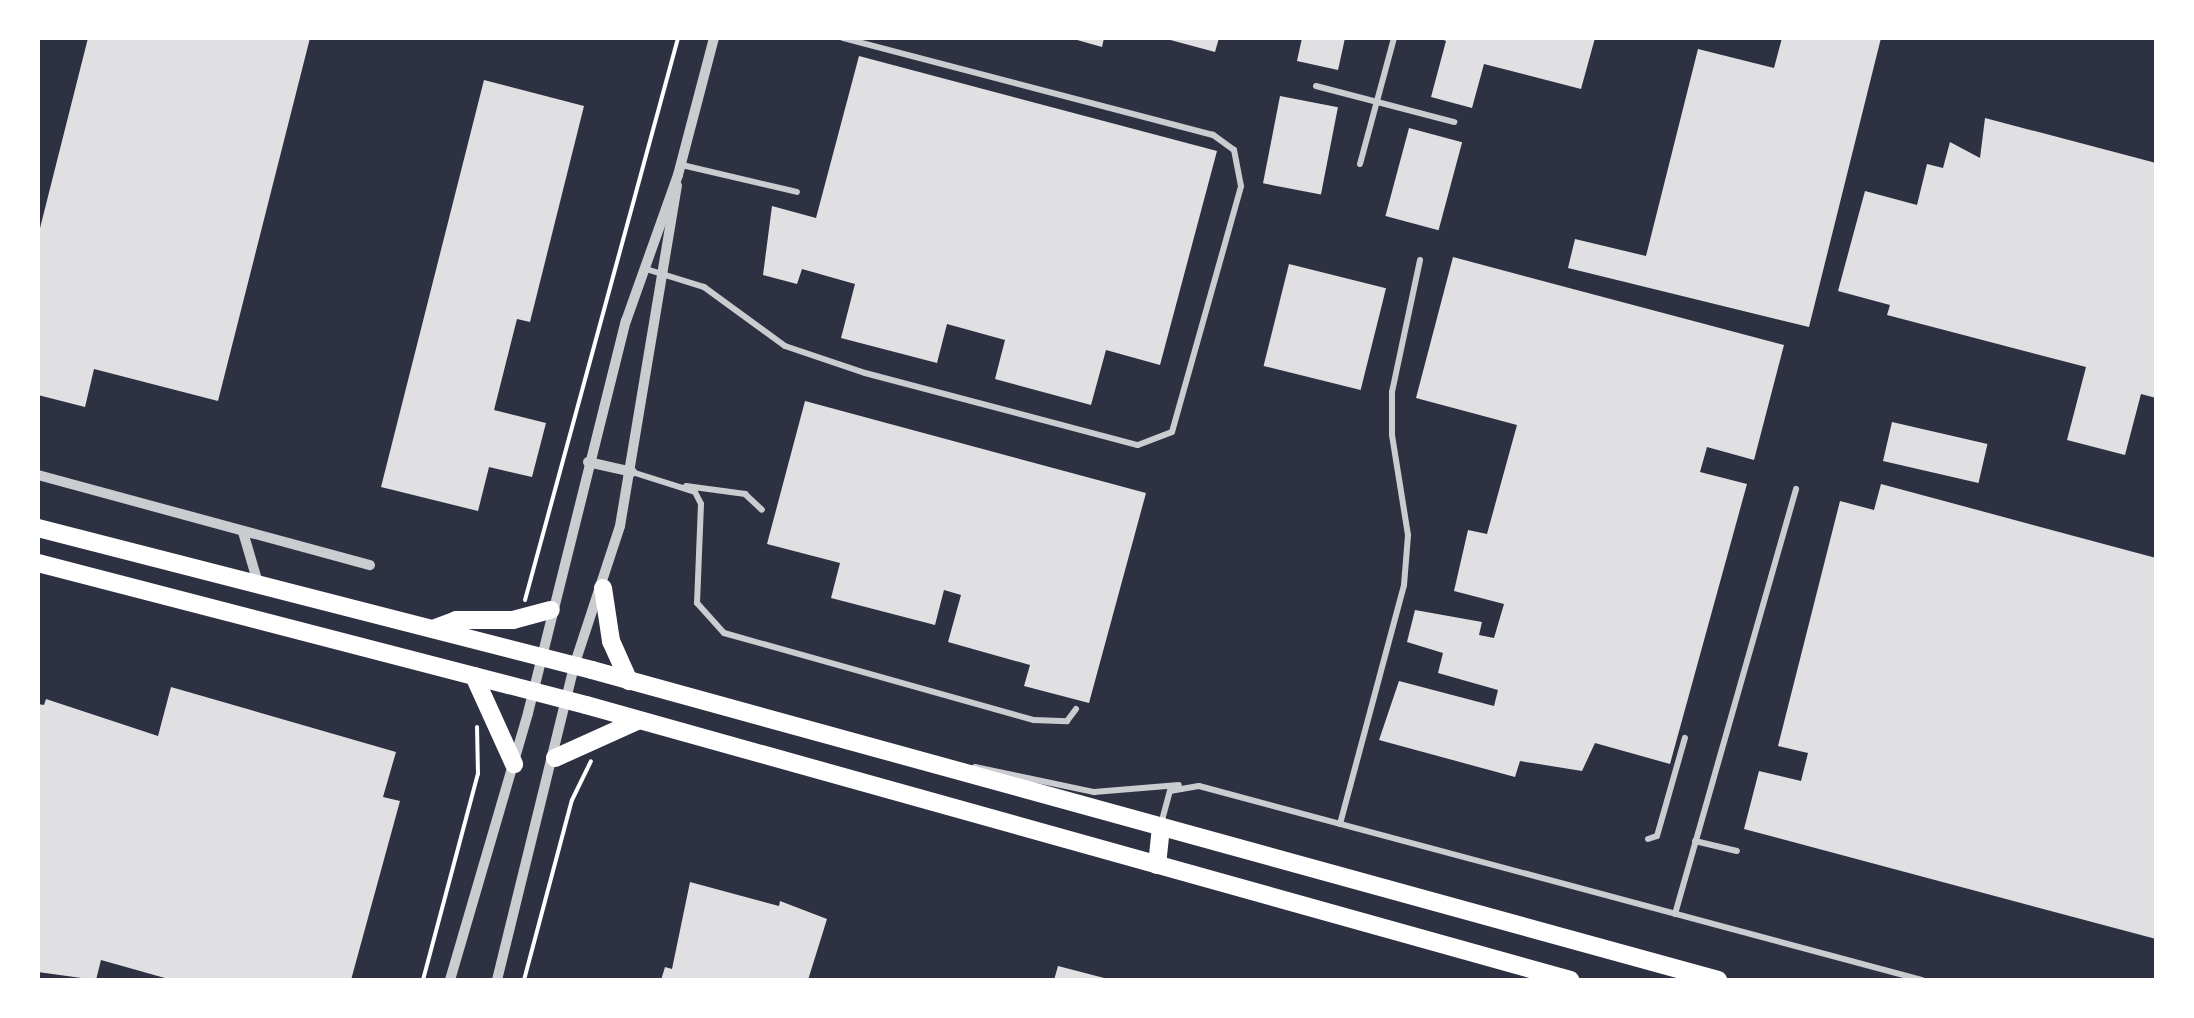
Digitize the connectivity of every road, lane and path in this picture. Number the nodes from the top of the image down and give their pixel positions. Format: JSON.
{"nodes":[{"id":1,"x":678,"y":38,"type":"edge"},
{"id":2,"x":714,"y":38,"type":"edge"},
{"id":3,"x":842,"y":38,"type":"edge"},
{"id":4,"x":1394,"y":38,"type":"edge"},
{"id":5,"x":1316,"y":86,"type":"dead end"},
{"id":6,"x":1377,"y":102,"type":"junction"},
{"id":7,"x":1454,"y":122,"type":"dead end"},
{"id":8,"x":1360,"y":164,"type":"dead end"},
{"id":9,"x":679,"y":170,"type":"junction"},
{"id":10,"x":797,"y":192,"type":"dead end"},
{"id":11,"x":1420,"y":260,"type":"dead end"},
{"id":12,"x":642,"y":268,"type":"junction"},
{"id":13,"x":666,"y":274,"type":"junction"},
{"id":14,"x":588,"y":462,"type":"junction"},
{"id":15,"x":632,"y":472,"type":"junction"},
{"id":16,"x":38,"y":476,"type":"edge"},
{"id":17,"x":684,"y":486,"type":"junction"},
{"id":18,"x":1796,"y":489,"type":"dead end"},
{"id":19,"x":762,"y":510,"type":"dead end"},
{"id":20,"x":38,"y":528,"type":"edge"},
{"id":21,"x":243,"y":532,"type":"junction"},
{"id":22,"x":38,"y":563,"type":"edge"},
{"id":23,"x":370,"y":566,"type":"dead end"},
{"id":24,"x":258,"y":585,"type":"junction"},
{"id":25,"x":603,"y":588,"type":"junction"},
{"id":26,"x":523,"y":604,"type":"dead end"},
{"id":27,"x":550,"y":610,"type":"junction"},
{"id":28,"x":433,"y":629,"type":"junction"},
{"id":29,"x":542,"y":659,"type":"junction"},
{"id":30,"x":574,"y":666,"type":"junction"},
{"id":31,"x":474,"y":676,"type":"junction"},
{"id":32,"x":630,"y":681,"type":"junction"},
{"id":33,"x":534,"y":692,"type":"junction"},
{"id":34,"x":567,"y":700,"type":"junction"},
{"id":35,"x":1076,"y":708,"type":"dead end"},
{"id":36,"x":477,"y":718,"type":"dead end"},
{"id":37,"x":637,"y":721,"type":"junction"},
{"id":38,"x":1685,"y":738,"type":"dead end"},
{"id":39,"x":555,"y":758,"type":"junction"},
{"id":40,"x":593,"y":758,"type":"dead end"},
{"id":41,"x":514,"y":764,"type":"junction"},
{"id":42,"x":944,"y":766,"type":"junction"},
{"id":43,"x":1180,"y":784,"type":"junction"},
{"id":44,"x":1340,"y":824,"type":"junction"},
{"id":45,"x":1161,"y":826,"type":"junction"},
{"id":46,"x":1648,"y":839,"type":"dead end"},
{"id":47,"x":1695,"y":841,"type":"junction"},
{"id":48,"x":1738,"y":851,"type":"dead end"},
{"id":49,"x":1157,"y":865,"type":"junction"},
{"id":50,"x":1675,"y":914,"type":"junction"},
{"id":51,"x":423,"y":980,"type":"edge"},
{"id":52,"x":450,"y":980,"type":"edge"},
{"id":53,"x":497,"y":980,"type":"edge"},
{"id":54,"x":524,"y":980,"type":"edge"},
{"id":55,"x":1570,"y":980,"type":"edge"},
{"id":56,"x":1718,"y":980,"type":"edge"},
{"id":57,"x":1922,"y":980,"type":"edge"}],
"edges":[{"from":1,"to":26,"type":"path"},
{"from":2,"to":9,"type":"street"},
{"from":3,"to":13,"type":"lane"},
{"from":4,"to":6,"type":"lane"},
{"from":5,"to":6,"type":"lane"},
{"from":6,"to":7,"type":"lane"},
{"from":6,"to":8,"type":"lane"},
{"from":9,"to":10,"type":"lane"},
{"from":9,"to":12,"type":"street"},
{"from":9,"to":13,"type":"street"},
{"from":11,"to":44,"type":"lane"},
{"from":12,"to":13,"type":"lane"},
{"from":12,"to":14,"type":"street"},
{"from":13,"to":15,"type":"street"},
{"from":14,"to":15,"type":"street"},
{"from":14,"to":27,"type":"street"},
{"from":15,"to":17,"type":"lane"},
{"from":15,"to":25,"type":"street"},
{"from":16,"to":21,"type":"street"},
{"from":17,"to":19,"type":"lane"},
{"from":17,"to":35,"type":"lane"},
{"from":18,"to":47,"type":"lane"},
{"from":20,"to":24,"type":"main road"},
{"from":21,"to":23,"type":"street"},
{"from":21,"to":24,"type":"street"},
{"from":22,"to":31,"type":"main road"},
{"from":24,"to":28,"type":"main road"},
{"from":25,"to":30,"type":"street"},
{"from":25,"to":32,"type":"main road"},
{"from":27,"to":28,"type":"main road"},
{"from":27,"to":29,"type":"street"},
{"from":28,"to":29,"type":"main road"},
{"from":29,"to":30,"type":"main road"},
{"from":29,"to":33,"type":"street"},
{"from":30,"to":32,"type":"main road"},
{"from":30,"to":34,"type":"street"},
{"from":31,"to":33,"type":"main road"},
{"from":31,"to":41,"type":"main road"},
{"from":32,"to":42,"type":"main road"},
{"from":33,"to":34,"type":"main road"},
{"from":33,"to":41,"type":"street"},
{"from":34,"to":37,"type":"main road"},
{"from":34,"to":39,"type":"street"},
{"from":36,"to":51,"type":"path"},
{"from":37,"to":39,"type":"main road"},
{"from":37,"to":49,"type":"main road"},
{"from":38,"to":46,"type":"lane"},
{"from":39,"to":53,"type":"street"},
{"from":40,"to":54,"type":"path"},
{"from":41,"to":52,"type":"street"},
{"from":42,"to":43,"type":"lane"},
{"from":42,"to":45,"type":"main road"},
{"from":43,"to":44,"type":"lane"},
{"from":43,"to":45,"type":"lane"},
{"from":44,"to":50,"type":"lane"},
{"from":45,"to":49,"type":"main road"},
{"from":45,"to":56,"type":"main road"},
{"from":47,"to":48,"type":"lane"},
{"from":47,"to":50,"type":"lane"},
{"from":49,"to":55,"type":"main road"},
{"from":50,"to":57,"type":"lane"}]}
